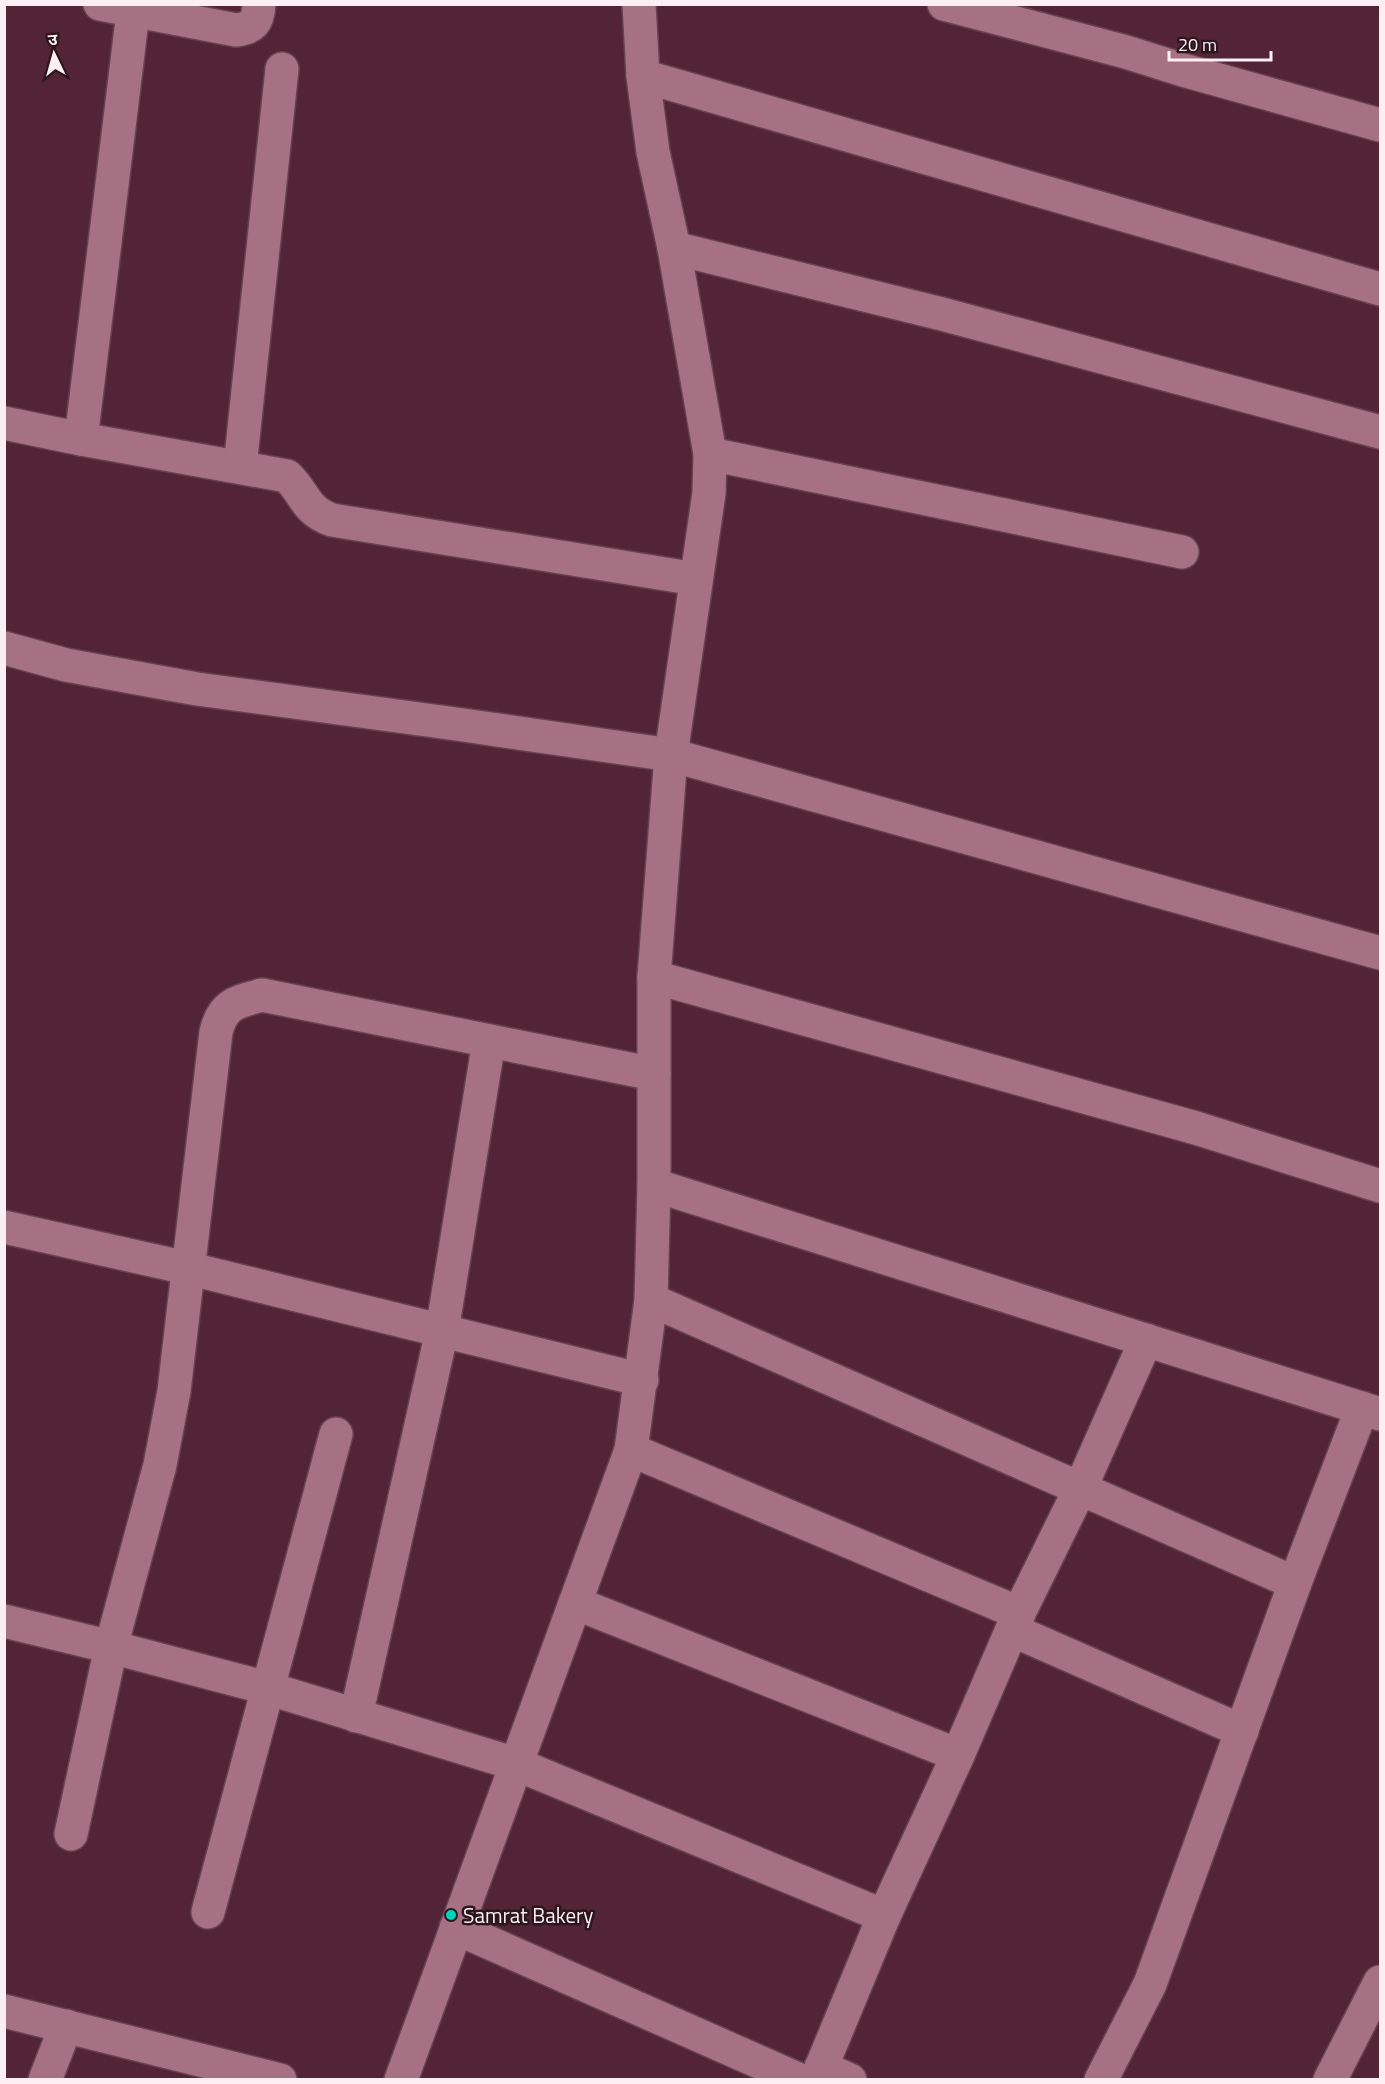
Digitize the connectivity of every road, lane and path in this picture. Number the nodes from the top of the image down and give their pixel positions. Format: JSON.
{"nodes":[{"id":1,"x":100,"y":4,"type":"edge"},
{"id":2,"x":259,"y":4,"type":"edge"},
{"id":3,"x":639,"y":4,"type":"edge"},
{"id":4,"x":944,"y":4,"type":"edge"},
{"id":5,"x":134,"y":8,"type":"edge"},
{"id":6,"x":282,"y":69,"type":"dead end"},
{"id":7,"x":643,"y":76,"type":"junction"},
{"id":8,"x":1380,"y":125,"type":"edge"},
{"id":9,"x":674,"y":248,"type":"junction"},
{"id":10,"x":1380,"y":289,"type":"edge"},
{"id":11,"x":4,"y":423,"type":"edge"},
{"id":12,"x":1380,"y":432,"type":"edge"},
{"id":13,"x":81,"y":439,"type":"junction"},
{"id":14,"x":710,"y":454,"type":"junction"},
{"id":15,"x":240,"y":467,"type":"junction"},
{"id":16,"x":1182,"y":552,"type":"dead end"},
{"id":17,"x":696,"y":579,"type":"junction"},
{"id":18,"x":4,"y":648,"type":"edge"},
{"id":19,"x":670,"y":755,"type":"junction"},
{"id":20,"x":1380,"y":953,"type":"edge"},
{"id":21,"x":654,"y":977,"type":"junction"},
{"id":22,"x":489,"y":1041,"type":"junction"},
{"id":23,"x":654,"y":1074,"type":"junction"},
{"id":24,"x":654,"y":1185,"type":"junction"},
{"id":25,"x":1380,"y":1186,"type":"edge"},
{"id":26,"x":4,"y":1227,"type":"edge"},
{"id":27,"x":187,"y":1268,"type":"junction"},
{"id":28,"x":651,"y":1300,"type":"junction"},
{"id":29,"x":442,"y":1331,"type":"junction"},
{"id":30,"x":1146,"y":1340,"type":"junction"},
{"id":31,"x":642,"y":1380,"type":"junction"},
{"id":32,"x":1371,"y":1411,"type":"edge"},
{"id":33,"x":336,"y":1434,"type":"dead end"},
{"id":34,"x":631,"y":1450,"type":"junction"},
{"id":35,"x":1080,"y":1489,"type":"junction"},
{"id":36,"x":1295,"y":1583,"type":"junction"},
{"id":37,"x":575,"y":1603,"type":"junction"},
{"id":38,"x":4,"y":1621,"type":"edge"},
{"id":39,"x":1016,"y":1622,"type":"junction"},
{"id":40,"x":111,"y":1647,"type":"junction"},
{"id":41,"x":267,"y":1688,"type":"junction"},
{"id":42,"x":356,"y":1716,"type":"junction"},
{"id":43,"x":1242,"y":1731,"type":"junction"},
{"id":44,"x":958,"y":1755,"type":"junction"},
{"id":45,"x":516,"y":1764,"type":"junction"},
{"id":46,"x":71,"y":1834,"type":"dead end"},
{"id":47,"x":208,"y":1912,"type":"dead end"},
{"id":48,"x":884,"y":1916,"type":"junction"},
{"id":49,"x":456,"y":1928,"type":"junction"},
{"id":50,"x":1380,"y":1982,"type":"edge"},
{"id":51,"x":4,"y":2011,"type":"edge"},
{"id":52,"x":66,"y":2026,"type":"junction"},
{"id":53,"x":822,"y":2076,"type":"edge"},
{"id":54,"x":260,"y":2077,"type":"edge"},
{"id":55,"x":45,"y":2079,"type":"edge"},
{"id":56,"x":403,"y":2079,"type":"edge"},
{"id":57,"x":1101,"y":2079,"type":"edge"},
{"id":58,"x":1330,"y":2079,"type":"edge"}],
"edges":[{"from":1,"to":5,"type":"street"},
{"from":2,"to":5,"type":"street"},
{"from":3,"to":7,"type":"street"},
{"from":4,"to":8,"type":"street"},
{"from":5,"to":13,"type":"street"},
{"from":6,"to":15,"type":"street"},
{"from":7,"to":9,"type":"street"},
{"from":7,"to":10,"type":"street"},
{"from":9,"to":12,"type":"street"},
{"from":9,"to":14,"type":"street"},
{"from":11,"to":13,"type":"street"},
{"from":13,"to":15,"type":"street"},
{"from":14,"to":16,"type":"street"},
{"from":14,"to":17,"type":"street"},
{"from":15,"to":17,"type":"street"},
{"from":17,"to":19,"type":"street"},
{"from":18,"to":19,"type":"street"},
{"from":19,"to":20,"type":"street"},
{"from":19,"to":21,"type":"street"},
{"from":21,"to":23,"type":"street"},
{"from":21,"to":25,"type":"street"},
{"from":22,"to":23,"type":"street"},
{"from":22,"to":27,"type":"street"},
{"from":22,"to":29,"type":"street"},
{"from":23,"to":24,"type":"street"},
{"from":24,"to":28,"type":"street"},
{"from":24,"to":30,"type":"street"},
{"from":26,"to":27,"type":"street"},
{"from":27,"to":29,"type":"street"},
{"from":27,"to":40,"type":"street"},
{"from":28,"to":31,"type":"street"},
{"from":28,"to":35,"type":"street"},
{"from":29,"to":31,"type":"street"},
{"from":29,"to":42,"type":"street"},
{"from":30,"to":32,"type":"street"},
{"from":30,"to":35,"type":"street"},
{"from":31,"to":34,"type":"street"},
{"from":32,"to":36,"type":"street"},
{"from":33,"to":41,"type":"street"},
{"from":34,"to":37,"type":"street"},
{"from":34,"to":39,"type":"street"},
{"from":35,"to":36,"type":"street"},
{"from":35,"to":39,"type":"street"},
{"from":36,"to":43,"type":"street"},
{"from":37,"to":44,"type":"street"},
{"from":37,"to":45,"type":"street"},
{"from":38,"to":40,"type":"street"},
{"from":39,"to":43,"type":"street"},
{"from":39,"to":44,"type":"street"},
{"from":40,"to":41,"type":"street"},
{"from":40,"to":46,"type":"street"},
{"from":41,"to":42,"type":"street"},
{"from":41,"to":47,"type":"street"},
{"from":42,"to":45,"type":"street"},
{"from":43,"to":57,"type":"street"},
{"from":44,"to":48,"type":"street"},
{"from":45,"to":48,"type":"street"},
{"from":45,"to":49,"type":"street"},
{"from":48,"to":53,"type":"street"},
{"from":49,"to":53,"type":"street"},
{"from":49,"to":56,"type":"street"},
{"from":50,"to":58,"type":"street"},
{"from":51,"to":52,"type":"street"},
{"from":52,"to":54,"type":"street"},
{"from":52,"to":55,"type":"street"}]}
